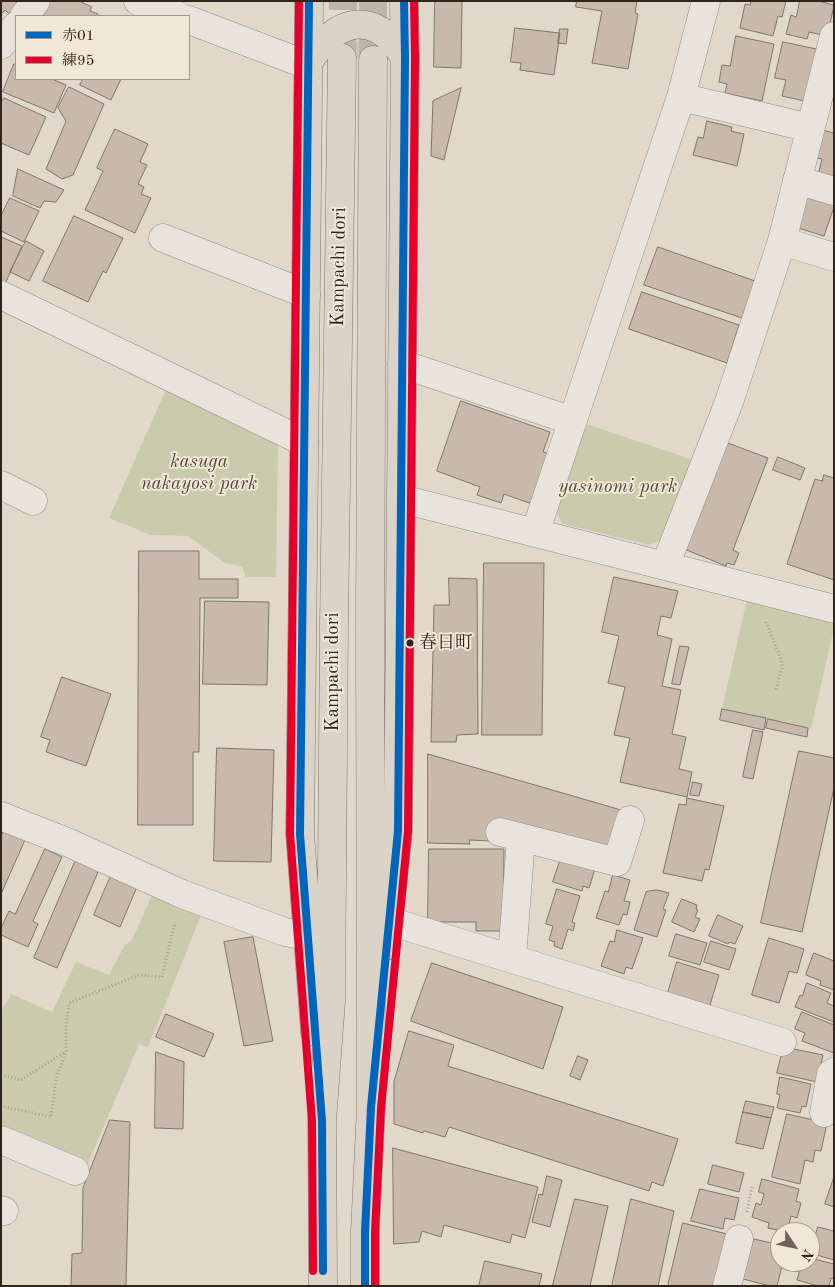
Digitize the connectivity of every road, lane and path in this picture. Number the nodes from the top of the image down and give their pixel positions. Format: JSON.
{"nodes":[{"id":1,"x":36,"y":1,"type":"edge"},
{"id":2,"x":138,"y":1,"type":"edge"},
{"id":3,"x":309,"y":1,"type":"edge"},
{"id":4,"x":404,"y":1,"type":"edge"},
{"id":5,"x":706,"y":1,"type":"edge"},
{"id":6,"x":25,"y":15,"type":"edge"},
{"id":7,"x":176,"y":15,"type":"edge"},
{"id":8,"x":190,"y":20,"type":"edge"},
{"id":9,"x":15,"y":27,"type":"edge"},
{"id":10,"x":834,"y":36,"type":"edge"},
{"id":11,"x":1,"y":44,"type":"edge"},
{"id":12,"x":342,"y":58,"type":"tunnel mouth"},
{"id":13,"x":406,"y":58,"type":"junction"},
{"id":14,"x":373,"y":60,"type":"tunnel mouth"},
{"id":15,"x":307,"y":65,"type":"junction"},
{"id":16,"x":828,"y":81,"type":"edge"},
{"id":17,"x":681,"y":97,"type":"junction"},
{"id":18,"x":810,"y":128,"type":"junction"},
{"id":19,"x":797,"y":180,"type":"junction"},
{"id":20,"x":834,"y":191,"type":"edge"},
{"id":21,"x":163,"y":238,"type":"dead end"},
{"id":22,"x":782,"y":242,"type":"junction"},
{"id":23,"x":834,"y":257,"type":"edge"},
{"id":24,"x":306,"y":294,"type":"junction"},
{"id":25,"x":1,"y":295,"type":"edge"},
{"id":26,"x":402,"y":364,"type":"junction"},
{"id":27,"x":573,"y":421,"type":"junction"},
{"id":28,"x":304,"y":442,"type":"junction"},
{"id":29,"x":1,"y":484,"type":"edge"},
{"id":30,"x":402,"y":499,"type":"junction"},
{"id":31,"x":33,"y":501,"type":"dead end"},
{"id":32,"x":536,"y":533,"type":"junction"},
{"id":33,"x":665,"y":566,"type":"junction"},
{"id":34,"x":769,"y":592,"type":"junction"},
{"id":35,"x":834,"y":609,"type":"edge"},
{"id":36,"x":776,"y":690,"type":"dead end"},
{"id":37,"x":1,"y":816,"type":"edge"},
{"id":38,"x":630,"y":820,"type":"dead end"},
{"id":39,"x":182,"y":894,"type":"junction"},
{"id":40,"x":389,"y":921,"type":"junction"},
{"id":41,"x":307,"y":936,"type":"junction"},
{"id":42,"x":512,"y":958,"type":"junction"},
{"id":43,"x":782,"y":1042,"type":"dead end"},
{"id":44,"x":66,"y":1051,"type":"junction"},
{"id":45,"x":834,"y":1072,"type":"edge"},
{"id":46,"x":1,"y":1075,"type":"edge"},
{"id":47,"x":1,"y":1106,"type":"edge"},
{"id":48,"x":371,"y":1107,"type":"junction"},
{"id":49,"x":824,"y":1113,"type":"dead end"},
{"id":50,"x":322,"y":1121,"type":"junction"},
{"id":51,"x":1,"y":1140,"type":"edge"},
{"id":52,"x":75,"y":1171,"type":"dead end"},
{"id":53,"x":739,"y":1239,"type":"dead end"},
{"id":54,"x":323,"y":1286,"type":"edge"},
{"id":55,"x":365,"y":1286,"type":"edge"},
{"id":56,"x":727,"y":1286,"type":"edge"}],
"edges":[{"from":1,"to":6,"type":"street"},
{"from":2,"to":7,"type":"street"},
{"from":3,"to":15,"type":"main road"},
{"from":4,"to":13,"type":"main road"},
{"from":5,"to":17,"type":"street"},
{"from":8,"to":15,"type":"street"},
{"from":9,"to":11,"type":"street"},
{"from":10,"to":16,"type":"street"},
{"from":12,"to":50,"type":"main road","name":"Kampachi dori"},
{"from":13,"to":15,"type":"main road"},
{"from":13,"to":26,"type":"main road"},
{"from":14,"to":48,"type":"main road","name":"Kampachi dori"},
{"from":15,"to":24,"type":"main road"},
{"from":16,"to":18,"type":"street"},
{"from":17,"to":18,"type":"street"},
{"from":17,"to":27,"type":"street"},
{"from":18,"to":19,"type":"street"},
{"from":19,"to":20,"type":"street"},
{"from":19,"to":22,"type":"street"},
{"from":21,"to":24,"type":"street"},
{"from":22,"to":23,"type":"street"},
{"from":22,"to":33,"type":"street"},
{"from":24,"to":28,"type":"main road"},
{"from":25,"to":28,"type":"street"},
{"from":26,"to":27,"type":"street"},
{"from":26,"to":30,"type":"main road"},
{"from":27,"to":32,"type":"street"},
{"from":28,"to":41,"type":"main road"},
{"from":29,"to":31,"type":"street"},
{"from":30,"to":32,"type":"street"},
{"from":30,"to":40,"type":"main road"},
{"from":32,"to":33,"type":"street"},
{"from":33,"to":34,"type":"street"},
{"from":34,"to":35,"type":"street"},
{"from":34,"to":36,"type":"path"},
{"from":37,"to":39,"type":"street"},
{"from":38,"to":42,"type":"street"},
{"from":39,"to":41,"type":"street"},
{"from":39,"to":44,"type":"path"},
{"from":40,"to":42,"type":"street"},
{"from":40,"to":48,"type":"main road"},
{"from":41,"to":50,"type":"main road"},
{"from":42,"to":43,"type":"street"},
{"from":44,"to":46,"type":"path"},
{"from":44,"to":47,"type":"path"},
{"from":45,"to":49,"type":"street"},
{"from":48,"to":55,"type":"main road","name":"Kampachi dori"},
{"from":50,"to":54,"type":"main road","name":"Kampachi dori"},
{"from":51,"to":52,"type":"street"},
{"from":53,"to":56,"type":"street"}]}
